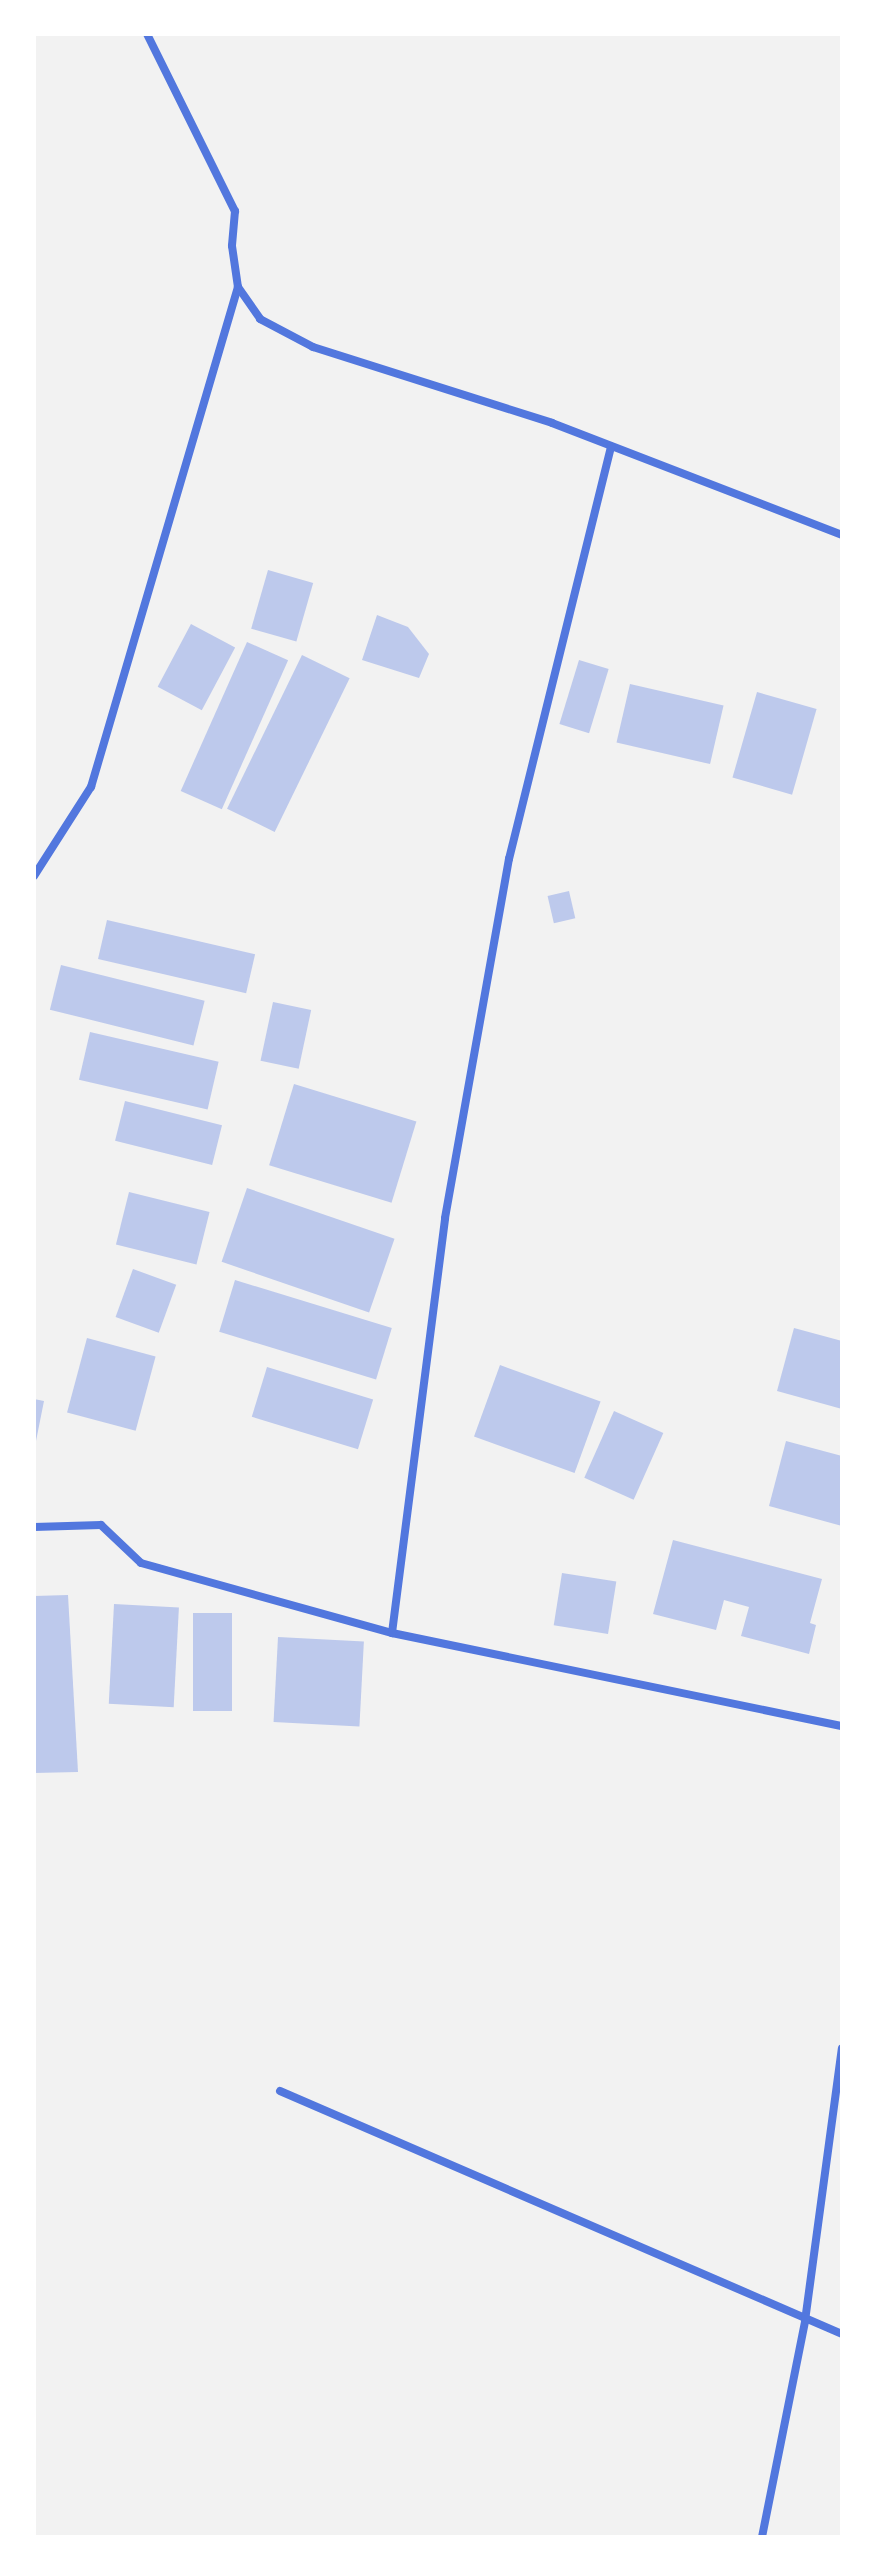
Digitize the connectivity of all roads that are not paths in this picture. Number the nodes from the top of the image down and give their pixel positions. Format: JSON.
{"nodes":[{"id":1,"x":147,"y":34,"type":"edge"},
{"id":2,"x":238,"y":287,"type":"junction"},
{"id":3,"x":611,"y":446,"type":"junction"},
{"id":4,"x":842,"y":535,"type":"edge"},
{"id":5,"x":34,"y":876,"type":"edge"},
{"id":6,"x":34,"y":1527,"type":"edge"},
{"id":7,"x":392,"y":1633,"type":"junction"},
{"id":8,"x":842,"y":1726,"type":"edge"},
{"id":9,"x":842,"y":2048,"type":"edge"},
{"id":10,"x":280,"y":2091,"type":"dead end"},
{"id":11,"x":805,"y":2321,"type":"junction"},
{"id":12,"x":842,"y":2334,"type":"edge"},
{"id":13,"x":762,"y":2537,"type":"edge"}],
"edges":[{"from":1,"to":2,"type":"street"},
{"from":2,"to":3,"type":"street"},
{"from":2,"to":5,"type":"street"},
{"from":3,"to":4,"type":"street"},
{"from":3,"to":7,"type":"street"},
{"from":6,"to":7,"type":"street"},
{"from":7,"to":8,"type":"street"},
{"from":9,"to":11,"type":"street"},
{"from":10,"to":11,"type":"street"},
{"from":11,"to":12,"type":"street"},
{"from":11,"to":13,"type":"street"}]}
